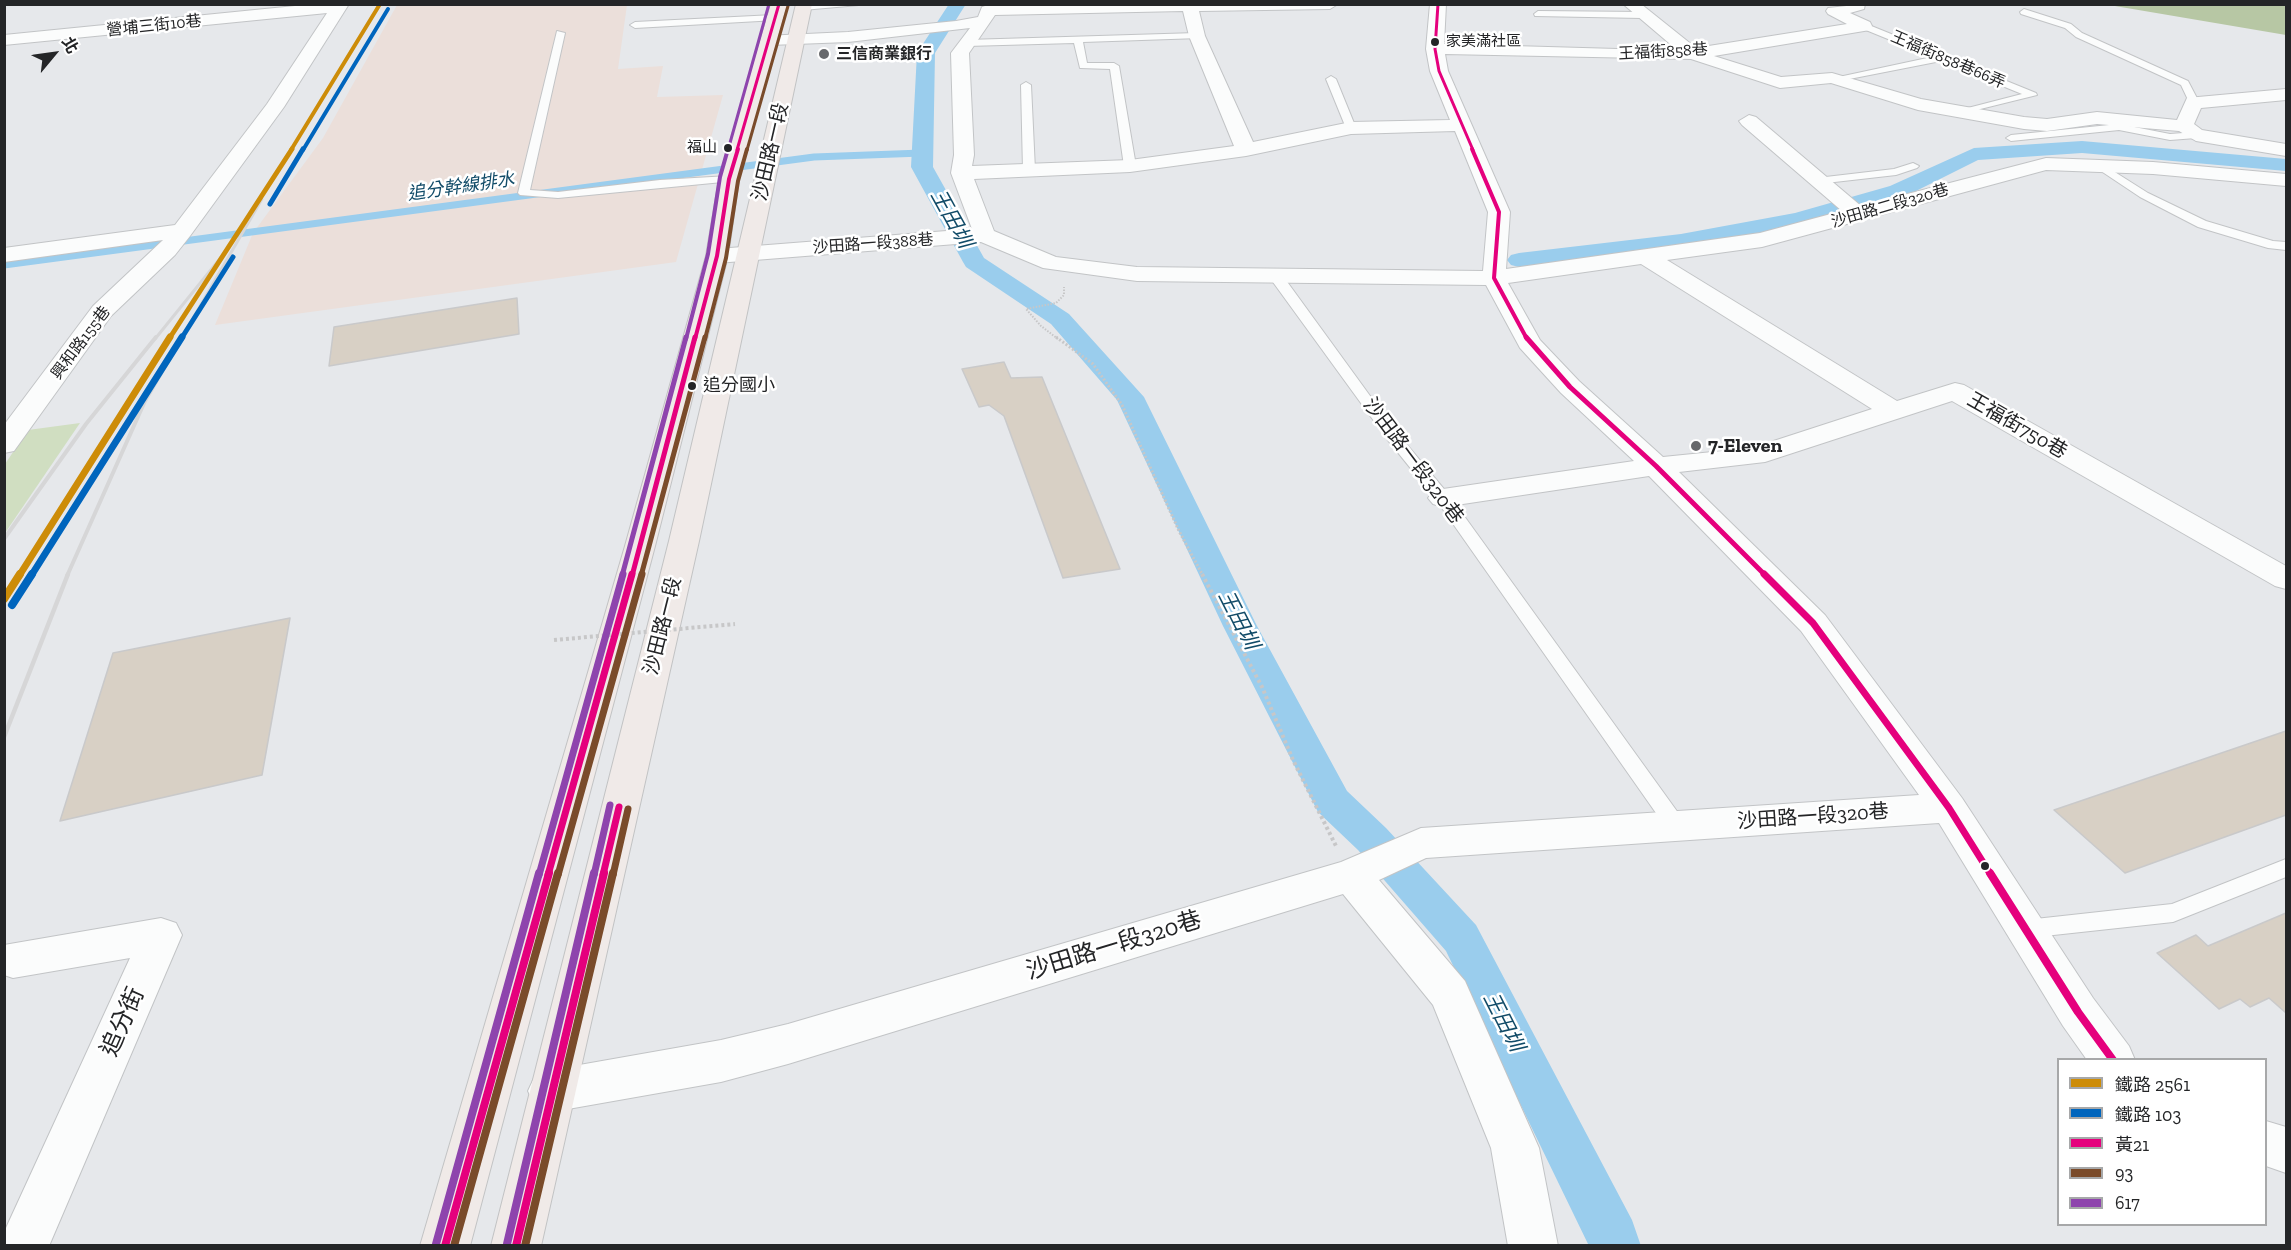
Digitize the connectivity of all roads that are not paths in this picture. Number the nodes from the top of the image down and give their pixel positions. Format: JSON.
{"nodes":[{"id":1,"x":866,"y":4,"type":"edge"},
{"id":2,"x":1330,"y":4,"type":"edge"},
{"id":3,"x":1438,"y":4,"type":"edge"},
{"id":4,"x":1856,"y":4,"type":"edge"},
{"id":5,"x":340,"y":6,"type":"edge"},
{"id":6,"x":1190,"y":6,"type":"edge"},
{"id":7,"x":1065,"y":7,"type":"edge"},
{"id":8,"x":1121,"y":7,"type":"edge"},
{"id":9,"x":1637,"y":10,"type":"edge"},
{"id":10,"x":2024,"y":12,"type":"dead end"},
{"id":11,"x":1538,"y":14,"type":"dead end"},
{"id":12,"x":788,"y":19,"type":"edge"},
{"id":13,"x":985,"y":20,"type":"junction"},
{"id":14,"x":634,"y":25,"type":"dead end"},
{"id":15,"x":1864,"y":26,"type":"junction"},
{"id":16,"x":560,"y":33,"type":"dead end"},
{"id":17,"x":1197,"y":36,"type":"junction"},
{"id":18,"x":4,"y":40,"type":"edge"},
{"id":19,"x":1078,"y":40,"type":"junction"},
{"id":20,"x":967,"y":43,"type":"junction"},
{"id":21,"x":1435,"y":49,"type":"junction"},
{"id":22,"x":1692,"y":54,"type":"junction"},
{"id":23,"x":1941,"y":58,"type":"junction"},
{"id":24,"x":1331,"y":79,"type":"dead end"},
{"id":25,"x":1837,"y":80,"type":"junction"},
{"id":26,"x":1026,"y":85,"type":"dead end"},
{"id":27,"x":2286,"y":94,"type":"edge"},
{"id":28,"x":2194,"y":102,"type":"junction"},
{"id":29,"x":1964,"y":112,"type":"junction"},
{"id":30,"x":1749,"y":121,"type":"dead end"},
{"id":31,"x":1463,"y":125,"type":"junction"},
{"id":32,"x":1351,"y":128,"type":"junction"},
{"id":33,"x":2190,"y":130,"type":"junction"},
{"id":34,"x":2011,"y":138,"type":"dead end"},
{"id":35,"x":1246,"y":150,"type":"junction"},
{"id":36,"x":2286,"y":150,"type":"edge"},
{"id":37,"x":2099,"y":165,"type":"junction"},
{"id":38,"x":1130,"y":166,"type":"junction"},
{"id":39,"x":1913,"y":166,"type":"dead end"},
{"id":40,"x":1029,"y":170,"type":"junction"},
{"id":41,"x":961,"y":173,"type":"junction"},
{"id":42,"x":2241,"y":175,"type":"junction"},
{"id":43,"x":729,"y":179,"type":"junction"},
{"id":44,"x":2286,"y":180,"type":"edge"},
{"id":45,"x":1817,"y":181,"type":"junction"},
{"id":46,"x":1859,"y":215,"type":"junction"},
{"id":47,"x":984,"y":235,"type":"junction"},
{"id":48,"x":175,"y":241,"type":"junction"},
{"id":49,"x":2286,"y":246,"type":"edge"},
{"id":50,"x":4,"y":255,"type":"edge"},
{"id":51,"x":732,"y":255,"type":"junction"},
{"id":52,"x":1644,"y":256,"type":"junction"},
{"id":53,"x":1275,"y":275,"type":"junction"},
{"id":54,"x":1494,"y":278,"type":"junction"},
{"id":55,"x":1893,"y":410,"type":"junction"},
{"id":56,"x":4,"y":445,"type":"edge"},
{"id":57,"x":1656,"y":466,"type":"junction"},
{"id":58,"x":1443,"y":498,"type":"junction"},
{"id":59,"x":684,"y":541,"type":"junction"},
{"id":60,"x":640,"y":546,"type":"junction"},
{"id":61,"x":2286,"y":579,"type":"edge"},
{"id":62,"x":1949,"y":808,"type":"junction"},
{"id":63,"x":1677,"y":826,"type":"junction"},
{"id":64,"x":2286,"y":868,"type":"edge"},
{"id":65,"x":1351,"y":875,"type":"junction"},
{"id":66,"x":2026,"y":929,"type":"junction"},
{"id":67,"x":13,"y":960,"type":"dead end"},
{"id":68,"x":2112,"y":1058,"type":"edge"},
{"id":69,"x":551,"y":1091,"type":"junction"},
{"id":70,"x":2267,"y":1145,"type":"edge"},
{"id":71,"x":2286,"y":1150,"type":"edge"},
{"id":72,"x":24,"y":1245,"type":"edge"},
{"id":73,"x":445,"y":1245,"type":"edge"},
{"id":74,"x":516,"y":1245,"type":"edge"},
{"id":75,"x":1533,"y":1245,"type":"edge"}],
"edges":[{"from":1,"to":12,"type":"lane"},
{"from":2,"to":6,"type":"street"},
{"from":3,"to":21,"type":"street"},
{"from":4,"to":15,"type":"street"},
{"from":5,"to":18,"type":"street","name":"營埔三街10巷"},
{"from":5,"to":48,"type":"street","name":"興和路155巷"},
{"from":6,"to":8,"type":"street"},
{"from":6,"to":17,"type":"street"},
{"from":7,"to":8,"type":"street"},
{"from":7,"to":13,"type":"street"},
{"from":9,"to":11,"type":"lane"},
{"from":9,"to":22,"type":"street"},
{"from":10,"to":28,"type":"lane"},
{"from":12,"to":13,"type":"street"},
{"from":12,"to":14,"type":"lane"},
{"from":12,"to":43,"type":"main road","name":"沙田路一段"},
{"from":12,"to":51,"type":"main road","name":"沙田路一段"},
{"from":13,"to":20,"type":"street"},
{"from":15,"to":22,"type":"street","name":"王福街858巷"},
{"from":15,"to":23,"type":"lane","name":"王福街858巷66弄"},
{"from":16,"to":43,"type":"lane"},
{"from":17,"to":19,"type":"lane"},
{"from":17,"to":35,"type":"street"},
{"from":19,"to":20,"type":"lane"},
{"from":19,"to":38,"type":"lane"},
{"from":20,"to":41,"type":"street"},
{"from":21,"to":22,"type":"street","name":"王福街858巷"},
{"from":21,"to":31,"type":"street"},
{"from":22,"to":25,"type":"street"},
{"from":23,"to":25,"type":"lane"},
{"from":23,"to":29,"type":"lane","name":"王福街858巷66弄"},
{"from":24,"to":32,"type":"lane"},
{"from":25,"to":29,"type":"street"},
{"from":26,"to":40,"type":"lane"},
{"from":27,"to":28,"type":"street"},
{"from":28,"to":33,"type":"street"},
{"from":29,"to":33,"type":"street"},
{"from":30,"to":45,"type":"street"},
{"from":31,"to":32,"type":"street"},
{"from":31,"to":54,"type":"street"},
{"from":32,"to":35,"type":"street"},
{"from":33,"to":34,"type":"lane"},
{"from":33,"to":36,"type":"street"},
{"from":33,"to":42,"type":"street"},
{"from":35,"to":38,"type":"street"},
{"from":37,"to":42,"type":"street","name":"沙田路二段320巷"},
{"from":37,"to":46,"type":"street","name":"沙田路二段320巷"},
{"from":37,"to":49,"type":"lane"},
{"from":38,"to":40,"type":"street"},
{"from":39,"to":45,"type":"lane"},
{"from":40,"to":41,"type":"street"},
{"from":41,"to":47,"type":"street"},
{"from":42,"to":44,"type":"street","name":"沙田路二段320巷"},
{"from":43,"to":51,"type":"main road","name":"沙田路一段"},
{"from":45,"to":46,"type":"street"},
{"from":46,"to":52,"type":"street","name":"沙田路二段320巷"},
{"from":47,"to":51,"type":"street","name":"沙田路一段388巷"},
{"from":47,"to":53,"type":"street","name":"沙田路一段388巷"},
{"from":48,"to":50,"type":"street"},
{"from":48,"to":56,"type":"street","name":"興和路155巷"},
{"from":51,"to":59,"type":"main road","name":"沙田路一段"},
{"from":51,"to":60,"type":"main road","name":"沙田路一段"},
{"from":52,"to":54,"type":"street","name":"沙田路二段320巷"},
{"from":52,"to":55,"type":"street"},
{"from":53,"to":54,"type":"street"},
{"from":53,"to":58,"type":"lane","name":"沙田路一段320巷"},
{"from":54,"to":57,"type":"street"},
{"from":55,"to":57,"type":"street","name":"王福街750巷"},
{"from":55,"to":61,"type":"street","name":"王福街750巷"},
{"from":57,"to":58,"type":"street","name":"王福街750巷"},
{"from":57,"to":62,"type":"street"},
{"from":58,"to":63,"type":"lane","name":"沙田路一段320巷"},
{"from":59,"to":60,"type":"main road"},
{"from":59,"to":69,"type":"main road","name":"沙田路一段"},
{"from":60,"to":73,"type":"main road","name":"沙田路一段"},
{"from":62,"to":63,"type":"street","name":"沙田路一段320巷"},
{"from":62,"to":66,"type":"street"},
{"from":63,"to":65,"type":"street","name":"沙田路一段320巷"},
{"from":64,"to":66,"type":"lane"},
{"from":65,"to":69,"type":"street","name":"沙田路一段320巷"},
{"from":65,"to":75,"type":"street"},
{"from":66,"to":68,"type":"street"},
{"from":67,"to":72,"type":"street","name":"追分街"},
{"from":69,"to":74,"type":"main road","name":"沙田路一段"},
{"from":70,"to":71,"type":"street"}]}
